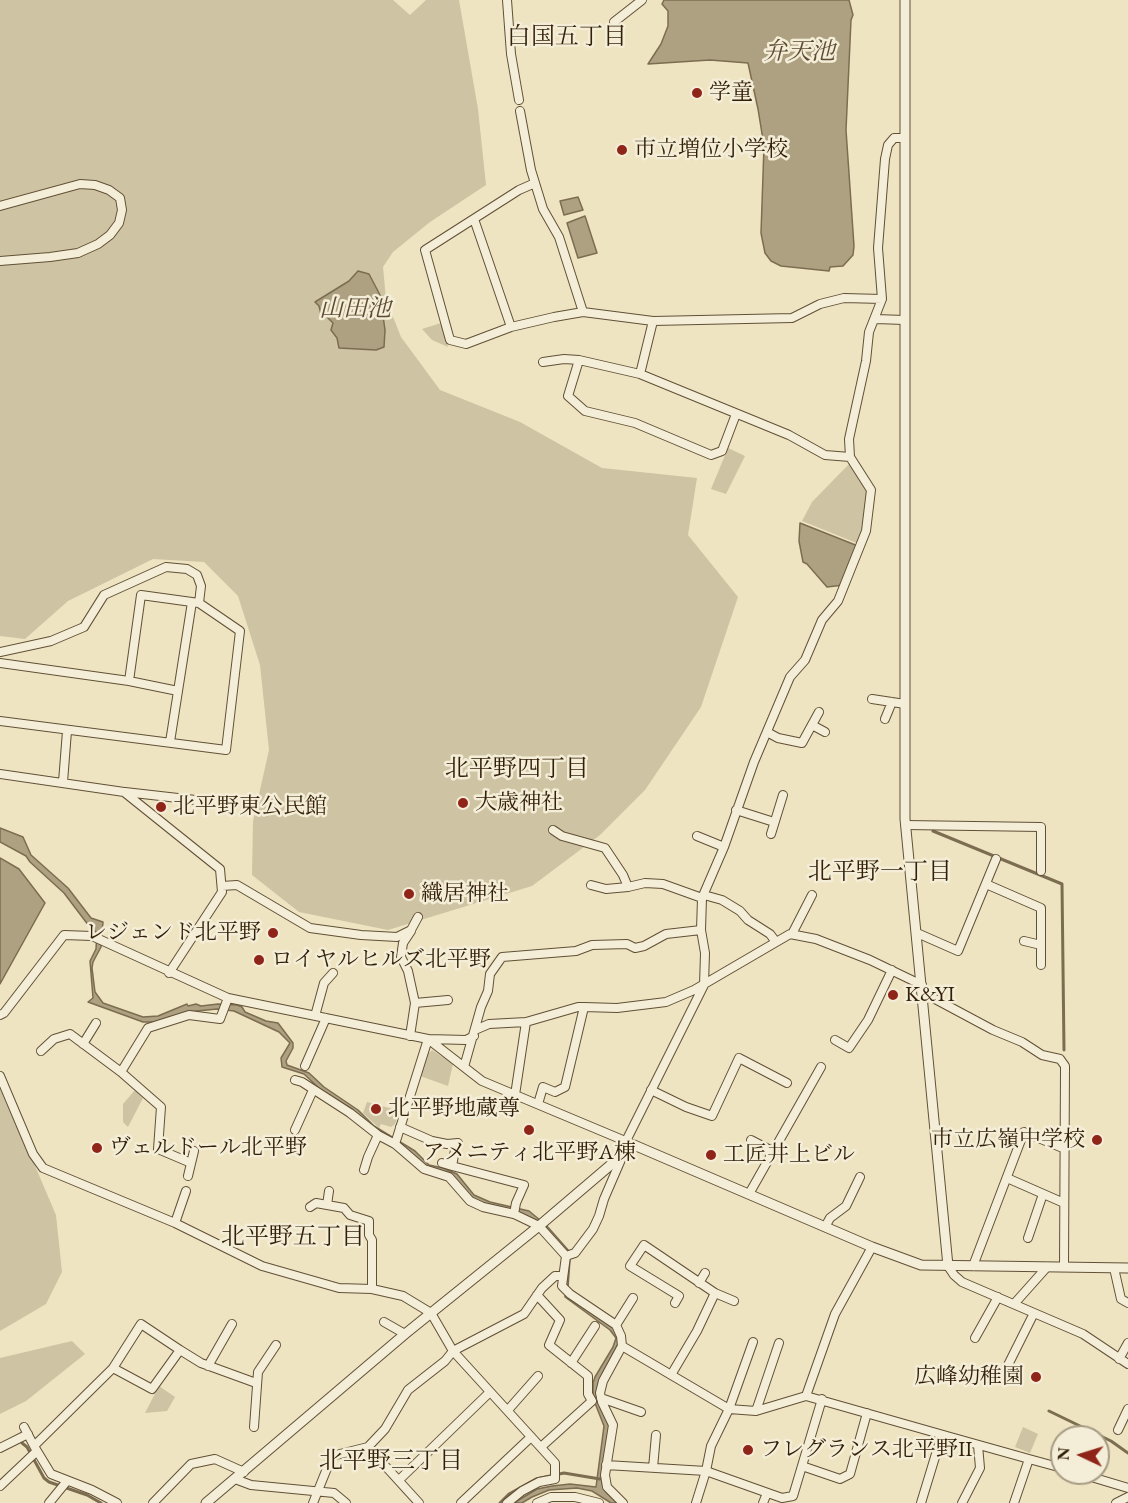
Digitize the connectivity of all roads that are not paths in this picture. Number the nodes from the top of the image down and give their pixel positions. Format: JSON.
{"nodes":[{"id":1,"x":507,"y":0,"type":"edge"},
{"id":2,"x":905,"y":0,"type":"edge"},
{"id":3,"x":640,"y":1,"type":"edge"},
{"id":4,"x":614,"y":22,"type":"dead end"},
{"id":5,"x":519,"y":100,"type":"dead end"},
{"id":6,"x":520,"y":111,"type":"dead end"},
{"id":7,"x":904,"y":138,"type":"junction"},
{"id":8,"x":535,"y":183,"type":"junction"},
{"id":9,"x":0,"y":206,"type":"edge"},
{"id":10,"x":474,"y":219,"type":"junction"},
{"id":11,"x":0,"y":261,"type":"edge"},
{"id":12,"x":882,"y":299,"type":"junction"},
{"id":13,"x":583,"y":312,"type":"junction"},
{"id":14,"x":876,"y":319,"type":"junction"},
{"id":15,"x":904,"y":320,"type":"junction"},
{"id":16,"x":653,"y":321,"type":"junction"},
{"id":17,"x":511,"y":327,"type":"junction"},
{"id":18,"x":579,"y":360,"type":"junction"},
{"id":19,"x":543,"y":362,"type":"dead end"},
{"id":20,"x":640,"y":374,"type":"junction"},
{"id":21,"x":736,"y":414,"type":"junction"},
{"id":22,"x":850,"y":457,"type":"junction"},
{"id":23,"x":196,"y":603,"type":"junction"},
{"id":24,"x":0,"y":652,"type":"edge"},
{"id":25,"x":0,"y":663,"type":"edge"},
{"id":26,"x":129,"y":681,"type":"junction"},
{"id":27,"x":178,"y":691,"type":"junction"},
{"id":28,"x":872,"y":699,"type":"dead end"},
{"id":29,"x":892,"y":702,"type":"junction"},
{"id":30,"x":905,"y":704,"type":"junction"},
{"id":31,"x":819,"y":712,"type":"dead end"},
{"id":32,"x":885,"y":719,"type":"dead end"},
{"id":33,"x":0,"y":721,"type":"edge"},
{"id":34,"x":812,"y":725,"type":"junction"},
{"id":35,"x":68,"y":731,"type":"junction"},
{"id":36,"x":767,"y":732,"type":"junction"},
{"id":37,"x":825,"y":732,"type":"dead end"},
{"id":38,"x":170,"y":742,"type":"junction"},
{"id":39,"x":0,"y":774,"type":"edge"},
{"id":40,"x":63,"y":782,"type":"junction"},
{"id":41,"x":124,"y":792,"type":"junction"},
{"id":42,"x":783,"y":795,"type":"dead end"},
{"id":43,"x":222,"y":803,"type":"dead end"},
{"id":44,"x":736,"y":810,"type":"junction"},
{"id":45,"x":774,"y":822,"type":"junction"},
{"id":46,"x":906,"y":825,"type":"junction"},
{"id":47,"x":553,"y":830,"type":"dead end"},
{"id":48,"x":771,"y":834,"type":"dead end"},
{"id":49,"x":698,"y":836,"type":"dead end"},
{"id":50,"x":724,"y":848,"type":"junction"},
{"id":51,"x":1041,"y":857,"type":"junction"},
{"id":52,"x":1053,"y":858,"type":"dead end"},
{"id":53,"x":996,"y":859,"type":"dead end"},
{"id":54,"x":1041,"y":871,"type":"dead end"},
{"id":55,"x":986,"y":884,"type":"junction"},
{"id":56,"x":591,"y":885,"type":"dead end"},
{"id":57,"x":222,"y":886,"type":"junction"},
{"id":58,"x":628,"y":887,"type":"junction"},
{"id":59,"x":812,"y":895,"type":"dead end"},
{"id":60,"x":703,"y":896,"type":"junction"},
{"id":61,"x":418,"y":917,"type":"dead end"},
{"id":62,"x":411,"y":930,"type":"junction"},
{"id":63,"x":701,"y":930,"type":"junction"},
{"id":64,"x":917,"y":933,"type":"junction"},
{"id":65,"x":792,"y":934,"type":"junction"},
{"id":66,"x":1024,"y":941,"type":"dead end"},
{"id":67,"x":776,"y":942,"type":"junction"},
{"id":68,"x":1041,"y":945,"type":"junction"},
{"id":69,"x":1041,"y":965,"type":"dead end"},
{"id":70,"x":891,"y":970,"type":"junction"},
{"id":71,"x":169,"y":973,"type":"junction"},
{"id":72,"x":333,"y":973,"type":"dead end"},
{"id":73,"x":704,"y":984,"type":"junction"},
{"id":74,"x":922,"y":989,"type":"junction"},
{"id":75,"x":228,"y":998,"type":"junction"},
{"id":76,"x":448,"y":1000,"type":"dead end"},
{"id":77,"x":415,"y":1003,"type":"junction"},
{"id":78,"x":584,"y":1007,"type":"junction"},
{"id":79,"x":0,"y":1015,"type":"edge"},
{"id":80,"x":315,"y":1016,"type":"junction"},
{"id":81,"x":326,"y":1018,"type":"junction"},
{"id":82,"x":526,"y":1022,"type":"junction"},
{"id":83,"x":96,"y":1023,"type":"dead end"},
{"id":84,"x":475,"y":1033,"type":"junction"},
{"id":85,"x":410,"y":1036,"type":"junction"},
{"id":86,"x":428,"y":1039,"type":"junction"},
{"id":87,"x":835,"y":1040,"type":"dead end"},
{"id":88,"x":83,"y":1044,"type":"junction"},
{"id":89,"x":41,"y":1051,"type":"dead end"},
{"id":90,"x":305,"y":1066,"type":"dead end"},
{"id":91,"x":464,"y":1067,"type":"junction"},
{"id":92,"x":821,"y":1067,"type":"dead end"},
{"id":93,"x":121,"y":1072,"type":"junction"},
{"id":94,"x":0,"y":1076,"type":"edge"},
{"id":95,"x":295,"y":1080,"type":"dead end"},
{"id":96,"x":787,"y":1083,"type":"dead end"},
{"id":97,"x":313,"y":1090,"type":"junction"},
{"id":98,"x":651,"y":1090,"type":"junction"},
{"id":99,"x":515,"y":1095,"type":"junction"},
{"id":100,"x":538,"y":1104,"type":"junction"},
{"id":101,"x":400,"y":1127,"type":"junction"},
{"id":102,"x":296,"y":1130,"type":"dead end"},
{"id":103,"x":378,"y":1135,"type":"junction"},
{"id":104,"x":396,"y":1140,"type":"junction"},
{"id":105,"x":751,"y":1140,"type":"dead end"},
{"id":106,"x":630,"y":1143,"type":"junction"},
{"id":107,"x":1065,"y":1149,"type":"junction"},
{"id":108,"x":194,"y":1151,"type":"dead end"},
{"id":109,"x":774,"y":1152,"type":"junction"},
{"id":110,"x":623,"y":1155,"type":"junction"},
{"id":111,"x":191,"y":1162,"type":"junction"},
{"id":112,"x":442,"y":1163,"type":"dead end"},
{"id":113,"x":452,"y":1166,"type":"junction"},
{"id":114,"x":364,"y":1170,"type":"dead end"},
{"id":115,"x":188,"y":1176,"type":"dead end"},
{"id":116,"x":860,"y":1177,"type":"dead end"},
{"id":117,"x":1007,"y":1178,"type":"junction"},
{"id":118,"x":186,"y":1191,"type":"dead end"},
{"id":119,"x":329,"y":1191,"type":"dead end"},
{"id":120,"x":749,"y":1194,"type":"junction"},
{"id":121,"x":1043,"y":1194,"type":"junction"},
{"id":122,"x":1064,"y":1203,"type":"junction"},
{"id":123,"x":327,"y":1205,"type":"junction"},
{"id":124,"x":310,"y":1207,"type":"dead end"},
{"id":125,"x":514,"y":1214,"type":"junction"},
{"id":126,"x":175,"y":1223,"type":"junction"},
{"id":127,"x":542,"y":1223,"type":"junction"},
{"id":128,"x":825,"y":1227,"type":"junction"},
{"id":129,"x":1028,"y":1238,"type":"dead end"},
{"id":130,"x":872,"y":1247,"type":"junction"},
{"id":131,"x":566,"y":1256,"type":"junction"},
{"id":132,"x":948,"y":1266,"type":"junction"},
{"id":133,"x":973,"y":1266,"type":"junction"},
{"id":134,"x":1047,"y":1267,"type":"junction"},
{"id":135,"x":1064,"y":1267,"type":"junction"},
{"id":136,"x":1114,"y":1268,"type":"junction"},
{"id":137,"x":1128,"y":1268,"type":"edge"},
{"id":138,"x":705,"y":1274,"type":"dead end"},
{"id":139,"x":563,"y":1276,"type":"junction"},
{"id":140,"x":699,"y":1283,"type":"junction"},
{"id":141,"x":372,"y":1289,"type":"junction"},
{"id":142,"x":715,"y":1293,"type":"junction"},
{"id":143,"x":537,"y":1295,"type":"junction"},
{"id":144,"x":633,"y":1298,"type":"dead end"},
{"id":145,"x":998,"y":1298,"type":"junction"},
{"id":146,"x":734,"y":1301,"type":"dead end"},
{"id":147,"x":675,"y":1303,"type":"dead end"},
{"id":148,"x":1128,"y":1303,"type":"edge"},
{"id":149,"x":1014,"y":1304,"type":"junction"},
{"id":150,"x":431,"y":1313,"type":"junction"},
{"id":151,"x":1034,"y":1313,"type":"junction"},
{"id":152,"x":384,"y":1322,"type":"dead end"},
{"id":153,"x":232,"y":1324,"type":"dead end"},
{"id":154,"x":616,"y":1325,"type":"junction"},
{"id":155,"x":596,"y":1326,"type":"dead end"},
{"id":156,"x":405,"y":1334,"type":"junction"},
{"id":157,"x":975,"y":1338,"type":"dead end"},
{"id":158,"x":753,"y":1342,"type":"dead end"},
{"id":159,"x":779,"y":1343,"type":"dead end"},
{"id":160,"x":1128,"y":1343,"type":"edge"},
{"id":161,"x":276,"y":1345,"type":"dead end"},
{"id":162,"x":622,"y":1346,"type":"junction"},
{"id":163,"x":180,"y":1350,"type":"junction"},
{"id":164,"x":453,"y":1351,"type":"junction"},
{"id":165,"x":1119,"y":1359,"type":"junction"},
{"id":166,"x":571,"y":1363,"type":"junction"},
{"id":167,"x":1128,"y":1364,"type":"edge"},
{"id":168,"x":1008,"y":1365,"type":"dead end"},
{"id":169,"x":208,"y":1366,"type":"junction"},
{"id":170,"x":113,"y":1368,"type":"junction"},
{"id":171,"x":671,"y":1375,"type":"junction"},
{"id":172,"x":538,"y":1376,"type":"dead end"},
{"id":173,"x":256,"y":1383,"type":"junction"},
{"id":174,"x":490,"y":1392,"type":"junction"},
{"id":175,"x":806,"y":1396,"type":"junction"},
{"id":176,"x":601,"y":1398,"type":"junction"},
{"id":177,"x":822,"y":1399,"type":"junction"},
{"id":178,"x":729,"y":1409,"type":"junction"},
{"id":179,"x":1128,"y":1409,"type":"edge"},
{"id":180,"x":508,"y":1410,"type":"junction"},
{"id":181,"x":756,"y":1411,"type":"junction"},
{"id":182,"x":641,"y":1413,"type":"dead end"},
{"id":183,"x":867,"y":1413,"type":"junction"},
{"id":184,"x":254,"y":1427,"type":"dead end"},
{"id":185,"x":1118,"y":1430,"type":"dead end"},
{"id":186,"x":656,"y":1435,"type":"dead end"},
{"id":187,"x":947,"y":1436,"type":"junction"},
{"id":188,"x":531,"y":1437,"type":"junction"},
{"id":189,"x":978,"y":1445,"type":"junction"},
{"id":190,"x":368,"y":1447,"type":"junction"},
{"id":191,"x":541,"y":1447,"type":"junction"},
{"id":192,"x":0,"y":1448,"type":"edge"},
{"id":193,"x":36,"y":1448,"type":"junction"},
{"id":194,"x":1029,"y":1459,"type":"junction"},
{"id":195,"x":606,"y":1465,"type":"junction"},
{"id":196,"x":1050,"y":1465,"type":"edge"},
{"id":197,"x":802,"y":1466,"type":"junction"},
{"id":198,"x":653,"y":1467,"type":"junction"},
{"id":199,"x":706,"y":1471,"type":"junction"},
{"id":200,"x":243,"y":1472,"type":"junction"},
{"id":201,"x":235,"y":1479,"type":"junction"},
{"id":202,"x":399,"y":1480,"type":"junction"},
{"id":203,"x":67,"y":1481,"type":"junction"},
{"id":204,"x":1110,"y":1483,"type":"edge"},
{"id":205,"x":0,"y":1486,"type":"edge"},
{"id":206,"x":1128,"y":1488,"type":"edge"},
{"id":207,"x":318,"y":1491,"type":"junction"},
{"id":208,"x":767,"y":1493,"type":"junction"},
{"id":209,"x":1128,"y":1497,"type":"edge"},
{"id":210,"x":49,"y":1503,"type":"edge"},
{"id":211,"x":117,"y":1503,"type":"edge"},
{"id":212,"x":153,"y":1503,"type":"edge"},
{"id":213,"x":206,"y":1503,"type":"edge"},
{"id":214,"x":313,"y":1503,"type":"edge"},
{"id":215,"x":346,"y":1503,"type":"edge"},
{"id":216,"x":419,"y":1503,"type":"edge"},
{"id":217,"x":461,"y":1503,"type":"edge"},
{"id":218,"x":507,"y":1503,"type":"edge"},
{"id":219,"x":537,"y":1503,"type":"edge"},
{"id":220,"x":599,"y":1503,"type":"edge"},
{"id":221,"x":623,"y":1503,"type":"edge"},
{"id":222,"x":696,"y":1503,"type":"edge"},
{"id":223,"x":763,"y":1503,"type":"edge"},
{"id":224,"x":921,"y":1503,"type":"edge"},
{"id":225,"x":962,"y":1503,"type":"edge"},
{"id":226,"x":1014,"y":1503,"type":"edge"},
{"id":227,"x":1116,"y":1503,"type":"edge"}],
"edges":[{"from":1,"to":5,"type":"street"},
{"from":2,"to":7,"type":"street"},
{"from":3,"to":4,"type":"street"},
{"from":6,"to":8,"type":"street"},
{"from":7,"to":12,"type":"street"},
{"from":7,"to":15,"type":"street"},
{"from":8,"to":10,"type":"street"},
{"from":8,"to":13,"type":"street"},
{"from":9,"to":11,"type":"street"},
{"from":10,"to":17,"type":"street"},
{"from":10,"to":17,"type":"street"},
{"from":12,"to":14,"type":"street"},
{"from":12,"to":16,"type":"street"},
{"from":13,"to":16,"type":"street"},
{"from":13,"to":17,"type":"street"},
{"from":14,"to":15,"type":"street"},
{"from":14,"to":22,"type":"street"},
{"from":15,"to":30,"type":"street"},
{"from":16,"to":20,"type":"street"},
{"from":18,"to":19,"type":"street"},
{"from":18,"to":20,"type":"street"},
{"from":18,"to":21,"type":"street"},
{"from":20,"to":21,"type":"street"},
{"from":21,"to":22,"type":"street"},
{"from":22,"to":36,"type":"street"},
{"from":23,"to":24,"type":"street"},
{"from":23,"to":26,"type":"street"},
{"from":23,"to":27,"type":"street"},
{"from":23,"to":38,"type":"street"},
{"from":25,"to":26,"type":"street"},
{"from":26,"to":27,"type":"street"},
{"from":27,"to":38,"type":"street"},
{"from":28,"to":29,"type":"street"},
{"from":29,"to":30,"type":"street"},
{"from":29,"to":32,"type":"street"},
{"from":30,"to":46,"type":"street"},
{"from":31,"to":34,"type":"street"},
{"from":33,"to":35,"type":"street"},
{"from":34,"to":36,"type":"street"},
{"from":34,"to":37,"type":"street"},
{"from":35,"to":38,"type":"street"},
{"from":35,"to":40,"type":"street"},
{"from":36,"to":44,"type":"street"},
{"from":39,"to":40,"type":"street"},
{"from":40,"to":41,"type":"street"},
{"from":41,"to":43,"type":"street"},
{"from":41,"to":57,"type":"street"},
{"from":42,"to":45,"type":"street"},
{"from":44,"to":45,"type":"street"},
{"from":44,"to":50,"type":"street"},
{"from":45,"to":48,"type":"street"},
{"from":46,"to":51,"type":"street"},
{"from":46,"to":64,"type":"street"},
{"from":47,"to":58,"type":"street"},
{"from":49,"to":50,"type":"street"},
{"from":50,"to":60,"type":"street"},
{"from":51,"to":52,"type":"street"},
{"from":51,"to":54,"type":"street"},
{"from":53,"to":55,"type":"street"},
{"from":55,"to":64,"type":"street"},
{"from":55,"to":68,"type":"street"},
{"from":56,"to":58,"type":"street"},
{"from":57,"to":62,"type":"street"},
{"from":57,"to":71,"type":"street"},
{"from":58,"to":60,"type":"street"},
{"from":59,"to":65,"type":"street"},
{"from":60,"to":63,"type":"street"},
{"from":60,"to":67,"type":"street"},
{"from":61,"to":62,"type":"street"},
{"from":62,"to":77,"type":"street"},
{"from":63,"to":73,"type":"street"},
{"from":63,"to":84,"type":"street"},
{"from":64,"to":74,"type":"street"},
{"from":65,"to":67,"type":"street"},
{"from":65,"to":70,"type":"street"},
{"from":66,"to":68,"type":"street"},
{"from":67,"to":73,"type":"street"},
{"from":68,"to":69,"type":"street"},
{"from":70,"to":74,"type":"street"},
{"from":70,"to":87,"type":"street"},
{"from":71,"to":75,"type":"street"},
{"from":71,"to":79,"type":"street"},
{"from":72,"to":80,"type":"street"},
{"from":73,"to":78,"type":"street"},
{"from":73,"to":98,"type":"street"},
{"from":74,"to":107,"type":"street"},
{"from":74,"to":132,"type":"street"},
{"from":75,"to":80,"type":"street"},
{"from":75,"to":93,"type":"street"},
{"from":76,"to":77,"type":"street"},
{"from":77,"to":85,"type":"street"},
{"from":78,"to":82,"type":"street"},
{"from":78,"to":100,"type":"street"},
{"from":80,"to":81,"type":"street"},
{"from":81,"to":85,"type":"street"},
{"from":81,"to":90,"type":"street"},
{"from":82,"to":84,"type":"street"},
{"from":82,"to":99,"type":"street"},
{"from":83,"to":88,"type":"street"},
{"from":84,"to":86,"type":"street"},
{"from":84,"to":91,"type":"street"},
{"from":85,"to":86,"type":"street"},
{"from":86,"to":91,"type":"street"},
{"from":86,"to":101,"type":"street"},
{"from":88,"to":89,"type":"street"},
{"from":88,"to":93,"type":"street"},
{"from":91,"to":99,"type":"street"},
{"from":92,"to":109,"type":"street"},
{"from":93,"to":111,"type":"street"},
{"from":94,"to":126,"type":"street"},
{"from":95,"to":97,"type":"street"},
{"from":96,"to":98,"type":"street"},
{"from":97,"to":102,"type":"street"},
{"from":97,"to":103,"type":"street"},
{"from":98,"to":106,"type":"street"},
{"from":99,"to":100,"type":"street"},
{"from":100,"to":106,"type":"street"},
{"from":101,"to":104,"type":"street"},
{"from":101,"to":113,"type":"street"},
{"from":103,"to":104,"type":"street"},
{"from":103,"to":114,"type":"street"},
{"from":104,"to":125,"type":"street"},
{"from":105,"to":109,"type":"street"},
{"from":106,"to":110,"type":"street"},
{"from":106,"to":120,"type":"street"},
{"from":107,"to":117,"type":"street"},
{"from":107,"to":122,"type":"street"},
{"from":108,"to":111,"type":"street"},
{"from":109,"to":120,"type":"street"},
{"from":110,"to":127,"type":"street"},
{"from":110,"to":131,"type":"street"},
{"from":111,"to":115,"type":"street"},
{"from":112,"to":113,"type":"street"},
{"from":113,"to":125,"type":"street"},
{"from":116,"to":128,"type":"street"},
{"from":117,"to":121,"type":"street"},
{"from":117,"to":133,"type":"street"},
{"from":118,"to":126,"type":"street"},
{"from":119,"to":123,"type":"street"},
{"from":120,"to":128,"type":"street"},
{"from":121,"to":122,"type":"street"},
{"from":121,"to":129,"type":"street"},
{"from":122,"to":135,"type":"street"},
{"from":123,"to":124,"type":"street"},
{"from":123,"to":141,"type":"street"},
{"from":125,"to":127,"type":"street"},
{"from":126,"to":141,"type":"street"},
{"from":127,"to":131,"type":"street"},
{"from":127,"to":150,"type":"street"},
{"from":128,"to":130,"type":"street"},
{"from":130,"to":132,"type":"street"},
{"from":130,"to":175,"type":"street"},
{"from":131,"to":139,"type":"street"},
{"from":132,"to":133,"type":"street"},
{"from":132,"to":145,"type":"street"},
{"from":133,"to":134,"type":"street"},
{"from":134,"to":135,"type":"street"},
{"from":134,"to":149,"type":"street"},
{"from":135,"to":136,"type":"street"},
{"from":136,"to":137,"type":"street"},
{"from":136,"to":148,"type":"street"},
{"from":138,"to":140,"type":"street"},
{"from":139,"to":143,"type":"street"},
{"from":139,"to":154,"type":"street"},
{"from":140,"to":142,"type":"street"},
{"from":140,"to":147,"type":"street"},
{"from":141,"to":150,"type":"street"},
{"from":142,"to":146,"type":"street"},
{"from":142,"to":171,"type":"street"},
{"from":143,"to":164,"type":"street"},
{"from":143,"to":166,"type":"street"},
{"from":144,"to":154,"type":"street"},
{"from":145,"to":149,"type":"street"},
{"from":145,"to":157,"type":"street"},
{"from":149,"to":151,"type":"street"},
{"from":150,"to":156,"type":"street"},
{"from":150,"to":164,"type":"street"},
{"from":151,"to":165,"type":"street"},
{"from":151,"to":168,"type":"street"},
{"from":152,"to":156,"type":"street"},
{"from":153,"to":169,"type":"street"},
{"from":154,"to":162,"type":"street"},
{"from":155,"to":166,"type":"street"},
{"from":156,"to":200,"type":"street"},
{"from":158,"to":178,"type":"street"},
{"from":159,"to":181,"type":"street"},
{"from":160,"to":165,"type":"street"},
{"from":161,"to":173,"type":"street"},
{"from":162,"to":171,"type":"street"},
{"from":162,"to":176,"type":"street"},
{"from":163,"to":169,"type":"street"},
{"from":163,"to":170,"type":"street"},
{"from":163,"to":170,"type":"street"},
{"from":164,"to":174,"type":"street"},
{"from":164,"to":190,"type":"street"},
{"from":165,"to":167,"type":"street"},
{"from":166,"to":191,"type":"street"},
{"from":169,"to":173,"type":"street"},
{"from":170,"to":193,"type":"street"},
{"from":171,"to":178,"type":"street"},
{"from":172,"to":180,"type":"street"},
{"from":173,"to":184,"type":"street"},
{"from":174,"to":180,"type":"street"},
{"from":174,"to":202,"type":"street"},
{"from":175,"to":177,"type":"street"},
{"from":175,"to":181,"type":"street"},
{"from":176,"to":182,"type":"street"},
{"from":176,"to":195,"type":"street"},
{"from":177,"to":183,"type":"street"},
{"from":177,"to":197,"type":"street"},
{"from":178,"to":181,"type":"street"},
{"from":178,"to":199,"type":"street"},
{"from":179,"to":185,"type":"street"},
{"from":180,"to":188,"type":"street"},
{"from":183,"to":187,"type":"street"},
{"from":183,"to":197,"type":"street"},
{"from":186,"to":198,"type":"street"},
{"from":187,"to":189,"type":"street"},
{"from":187,"to":224,"type":"street"},
{"from":188,"to":191,"type":"street"},
{"from":188,"to":217,"type":"street"},
{"from":189,"to":194,"type":"street"},
{"from":189,"to":225,"type":"street"},
{"from":190,"to":202,"type":"street"},
{"from":190,"to":207,"type":"street"},
{"from":191,"to":218,"type":"street"},
{"from":192,"to":193,"type":"street"},
{"from":193,"to":203,"type":"street"},
{"from":193,"to":205,"type":"street"},
{"from":194,"to":196,"type":"street"},
{"from":194,"to":226,"type":"street"},
{"from":195,"to":198,"type":"street"},
{"from":195,"to":221,"type":"street"},
{"from":197,"to":208,"type":"street"},
{"from":198,"to":199,"type":"street"},
{"from":199,"to":208,"type":"street"},
{"from":199,"to":222,"type":"street"},
{"from":200,"to":201,"type":"street"},
{"from":200,"to":212,"type":"street"},
{"from":201,"to":207,"type":"street"},
{"from":201,"to":213,"type":"street"},
{"from":202,"to":216,"type":"street"},
{"from":203,"to":210,"type":"street"},
{"from":203,"to":211,"type":"street"},
{"from":204,"to":206,"type":"street"},
{"from":207,"to":214,"type":"street"},
{"from":207,"to":215,"type":"street"},
{"from":208,"to":223,"type":"street"},
{"from":209,"to":227,"type":"street"},
{"from":219,"to":220,"type":"street"}]}
